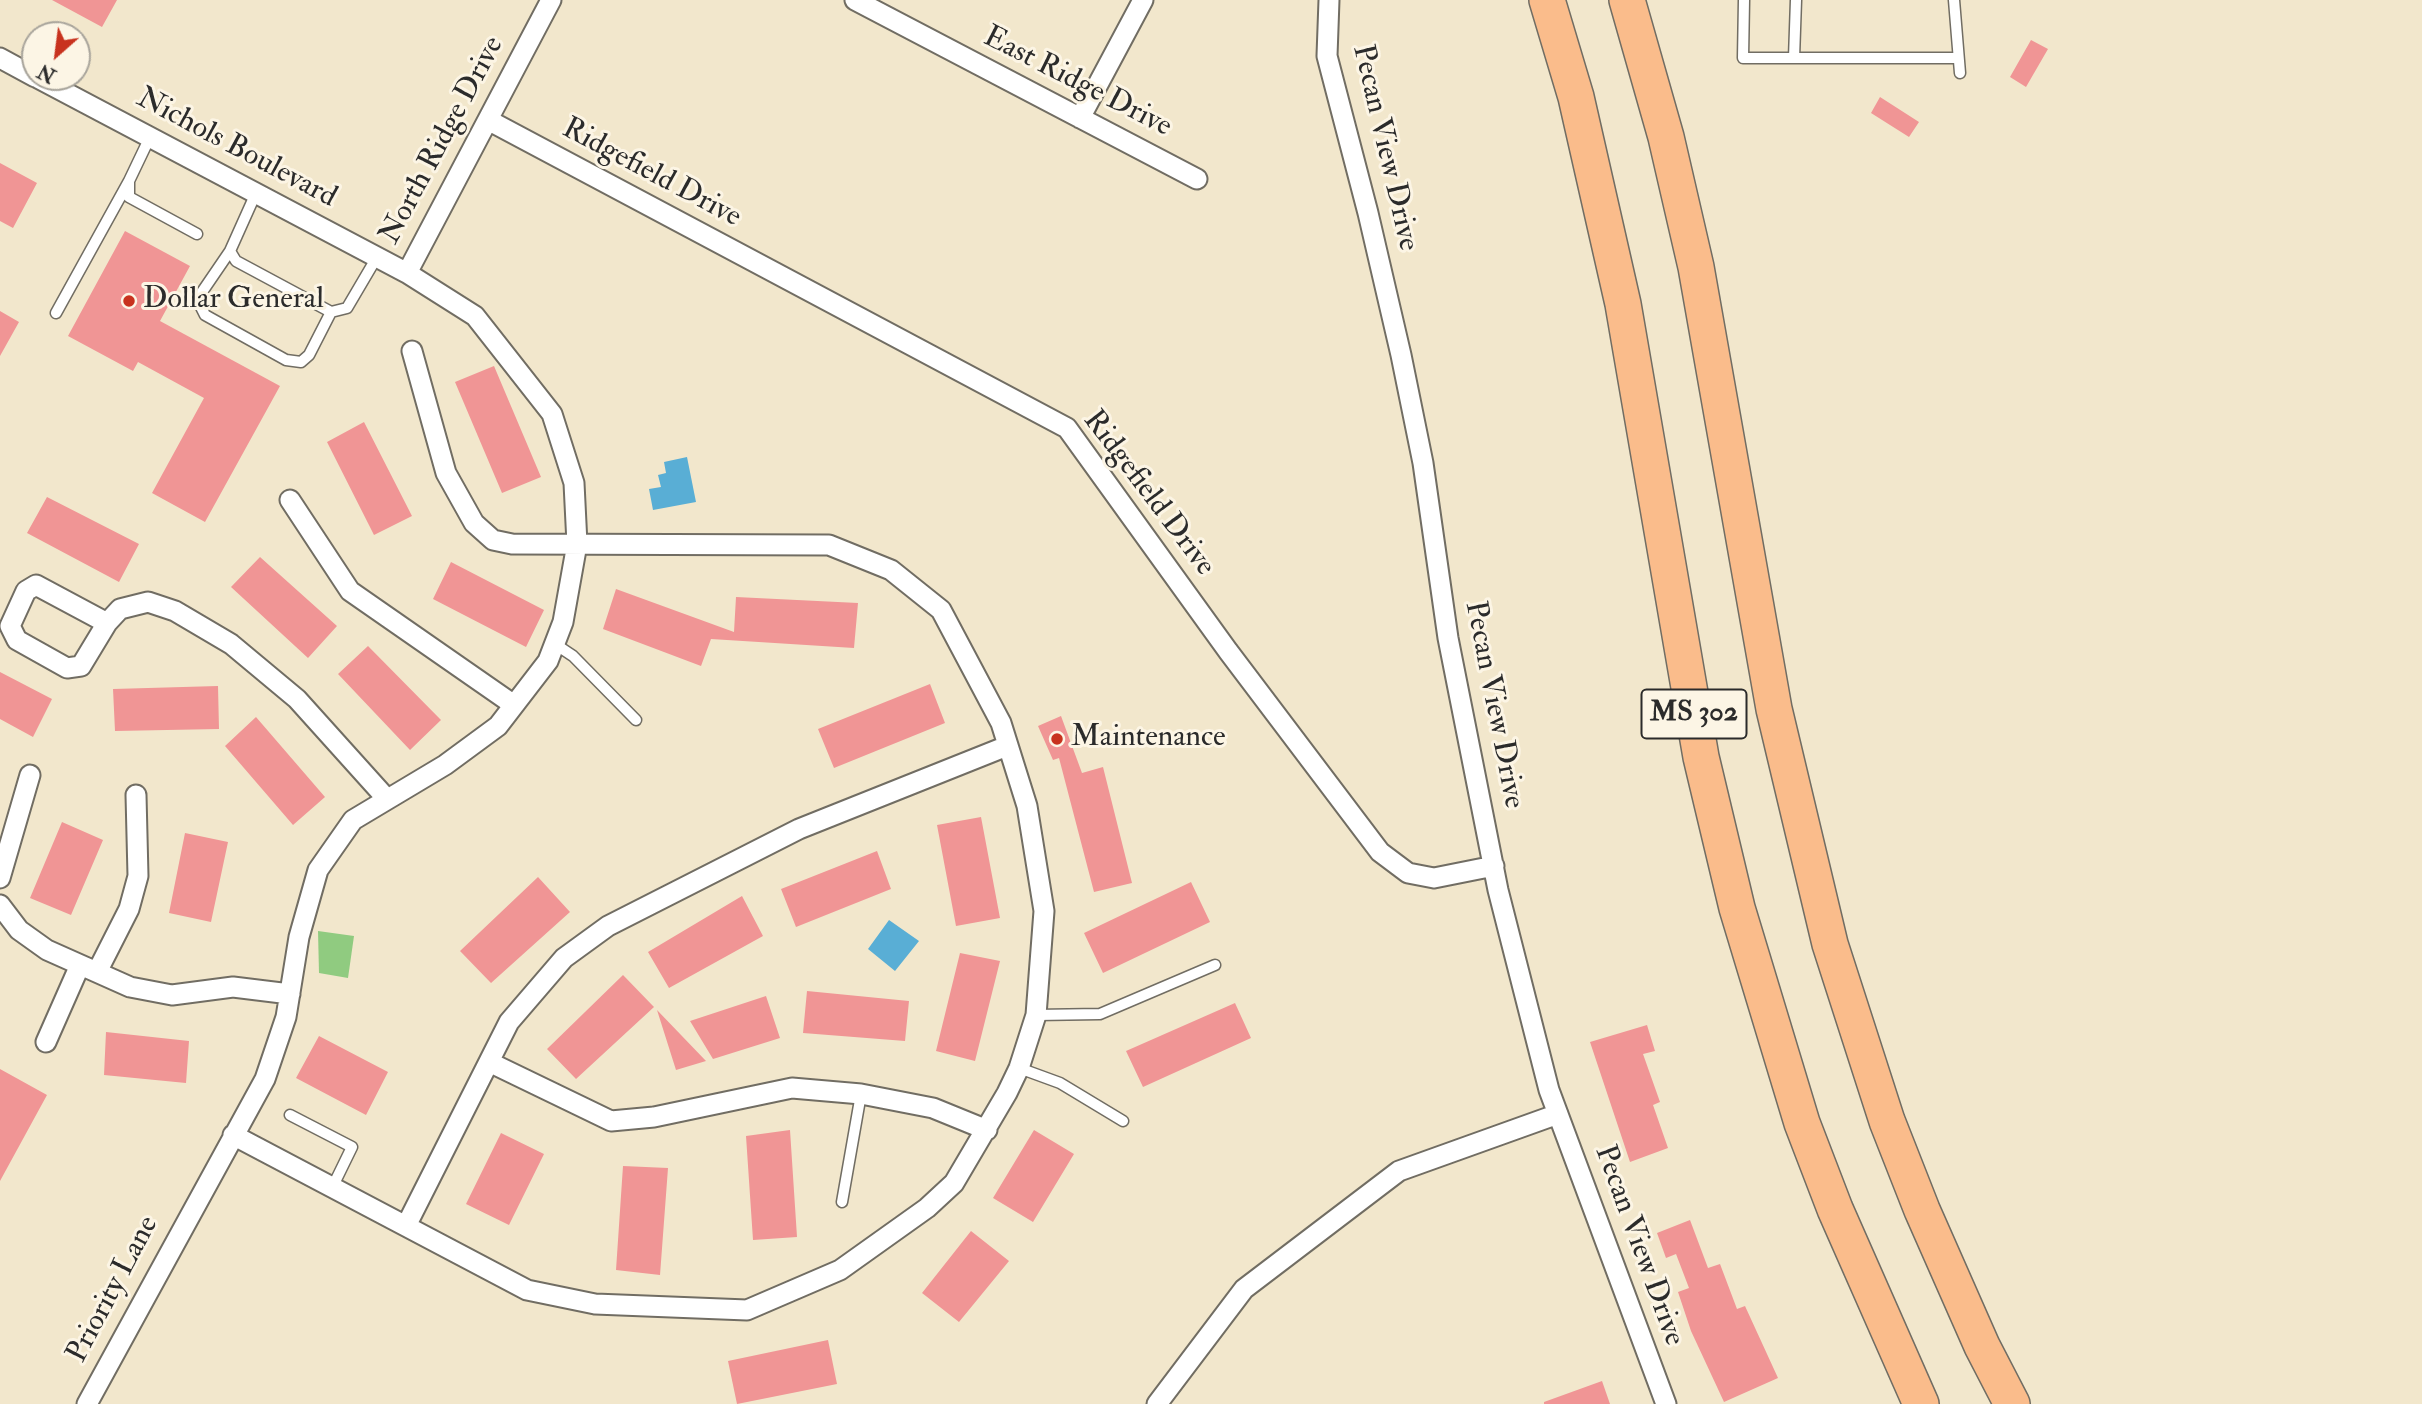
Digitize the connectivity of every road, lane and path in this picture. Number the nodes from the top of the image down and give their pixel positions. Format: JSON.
{"nodes":[{"id":1,"x":551,"y":0,"type":"edge"},
{"id":2,"x":855,"y":0,"type":"edge"},
{"id":3,"x":1143,"y":0,"type":"edge"},
{"id":4,"x":1329,"y":0,"type":"edge"},
{"id":5,"x":1547,"y":0,"type":"edge"},
{"id":6,"x":1626,"y":0,"type":"edge"},
{"id":7,"x":1744,"y":0,"type":"edge"},
{"id":8,"x":1796,"y":0,"type":"edge"},
{"id":9,"x":1954,"y":0,"type":"edge"},
{"id":10,"x":0,"y":58,"type":"edge"},
{"id":11,"x":1794,"y":58,"type":"junction"},
{"id":12,"x":1958,"y":58,"type":"junction"},
{"id":13,"x":21,"y":69,"type":"edge"},
{"id":14,"x":1960,"y":73,"type":"dead end"},
{"id":15,"x":62,"y":91,"type":"edge"},
{"id":16,"x":1080,"y":118,"type":"junction"},
{"id":17,"x":488,"y":120,"type":"junction"},
{"id":18,"x":150,"y":137,"type":"junction"},
{"id":19,"x":1197,"y":179,"type":"dead end"},
{"id":20,"x":128,"y":181,"type":"junction"},
{"id":21,"x":256,"y":193,"type":"junction"},
{"id":22,"x":197,"y":234,"type":"dead end"},
{"id":23,"x":230,"y":251,"type":"junction"},
{"id":24,"x":377,"y":257,"type":"junction"},
{"id":25,"x":407,"y":273,"type":"junction"},
{"id":26,"x":331,"y":312,"type":"junction"},
{"id":27,"x":56,"y":313,"type":"dead end"},
{"id":28,"x":412,"y":351,"type":"dead end"},
{"id":29,"x":290,"y":500,"type":"dead end"},
{"id":30,"x":577,"y":544,"type":"junction"},
{"id":31,"x":107,"y":623,"type":"junction"},
{"id":32,"x":555,"y":644,"type":"junction"},
{"id":33,"x":514,"y":705,"type":"junction"},
{"id":34,"x":636,"y":720,"type":"dead end"},
{"id":35,"x":1007,"y":746,"type":"junction"},
{"id":36,"x":30,"y":775,"type":"dead end"},
{"id":37,"x":136,"y":795,"type":"dead end"},
{"id":38,"x":387,"y":799,"type":"junction"},
{"id":39,"x":1494,"y":866,"type":"junction"},
{"id":40,"x":0,"y":878,"type":"edge"},
{"id":41,"x":0,"y":905,"type":"edge"},
{"id":42,"x":1215,"y":965,"type":"dead end"},
{"id":43,"x":88,"y":969,"type":"junction"},
{"id":44,"x":290,"y":994,"type":"junction"},
{"id":45,"x":1036,"y":1015,"type":"junction"},
{"id":46,"x":46,"y":1042,"type":"dead end"},
{"id":47,"x":489,"y":1062,"type":"junction"},
{"id":48,"x":1019,"y":1068,"type":"junction"},
{"id":49,"x":861,"y":1094,"type":"junction"},
{"id":50,"x":1558,"y":1114,"type":"junction"},
{"id":51,"x":290,"y":1115,"type":"dead end"},
{"id":52,"x":1124,"y":1121,"type":"dead end"},
{"id":53,"x":987,"y":1130,"type":"junction"},
{"id":54,"x":233,"y":1135,"type":"junction"},
{"id":55,"x":332,"y":1188,"type":"junction"},
{"id":56,"x":842,"y":1202,"type":"dead end"},
{"id":57,"x":406,"y":1226,"type":"junction"},
{"id":58,"x":87,"y":1404,"type":"edge"},
{"id":59,"x":1157,"y":1404,"type":"edge"},
{"id":60,"x":1666,"y":1404,"type":"edge"},
{"id":61,"x":1921,"y":1404,"type":"edge"},
{"id":62,"x":2012,"y":1404,"type":"edge"}],
"edges":[{"from":1,"to":17,"type":"street","name":"North Ridge Drive"},
{"from":2,"to":16,"type":"street","name":"East Ridge Drive"},
{"from":3,"to":16,"type":"street"},
{"from":4,"to":39,"type":"street","name":"Pecan View Drive"},
{"from":5,"to":61,"type":"highway","number":"MS 302"},
{"from":6,"to":62,"type":"highway","number":"MS 302"},
{"from":7,"to":11,"type":"lane"},
{"from":8,"to":11,"type":"lane"},
{"from":9,"to":12,"type":"lane"},
{"from":10,"to":13,"type":"street","name":"Nichols Boulevard"},
{"from":11,"to":12,"type":"lane"},
{"from":12,"to":14,"type":"lane"},
{"from":15,"to":18,"type":"street","name":"Nichols Boulevard"},
{"from":16,"to":19,"type":"street","name":"East Ridge Drive"},
{"from":17,"to":25,"type":"street","name":"North Ridge Drive"},
{"from":17,"to":39,"type":"street","name":"Ridgefield Drive"},
{"from":18,"to":20,"type":"lane"},
{"from":18,"to":21,"type":"street","name":"Nichols Boulevard"},
{"from":20,"to":22,"type":"lane"},
{"from":20,"to":27,"type":"lane"},
{"from":21,"to":23,"type":"lane"},
{"from":21,"to":24,"type":"street","name":"Nichols Boulevard"},
{"from":23,"to":26,"type":"lane"},
{"from":23,"to":26,"type":"lane"},
{"from":24,"to":25,"type":"street","name":"Nichols Boulevard"},
{"from":24,"to":26,"type":"lane"},
{"from":25,"to":30,"type":"street","name":"Nichols Boulevard"},
{"from":28,"to":30,"type":"street"},
{"from":29,"to":33,"type":"street"},
{"from":30,"to":32,"type":"street","name":"Nichols Boulevard"},
{"from":30,"to":35,"type":"street"},
{"from":31,"to":31,"type":"street"},
{"from":31,"to":38,"type":"street"},
{"from":32,"to":33,"type":"street","name":"Nichols Boulevard"},
{"from":32,"to":34,"type":"lane"},
{"from":33,"to":38,"type":"street","name":"Priority Lane"},
{"from":35,"to":45,"type":"street"},
{"from":35,"to":47,"type":"street"},
{"from":36,"to":40,"type":"street"},
{"from":37,"to":43,"type":"street"},
{"from":38,"to":44,"type":"street","name":"Priority Lane"},
{"from":39,"to":50,"type":"street","name":"Pecan View Drive"},
{"from":41,"to":43,"type":"street"},
{"from":42,"to":45,"type":"lane"},
{"from":43,"to":44,"type":"street"},
{"from":43,"to":46,"type":"street"},
{"from":44,"to":54,"type":"street","name":"Priority Lane"},
{"from":45,"to":48,"type":"street"},
{"from":47,"to":49,"type":"street"},
{"from":47,"to":57,"type":"street"},
{"from":48,"to":52,"type":"lane"},
{"from":48,"to":53,"type":"street"},
{"from":49,"to":53,"type":"street"},
{"from":49,"to":56,"type":"lane"},
{"from":50,"to":59,"type":"street"},
{"from":50,"to":60,"type":"street","name":"Pecan View Drive"},
{"from":51,"to":55,"type":"lane"},
{"from":53,"to":57,"type":"street"},
{"from":54,"to":55,"type":"street"},
{"from":54,"to":58,"type":"street","name":"Priority Lane"},
{"from":55,"to":57,"type":"street"}]}
